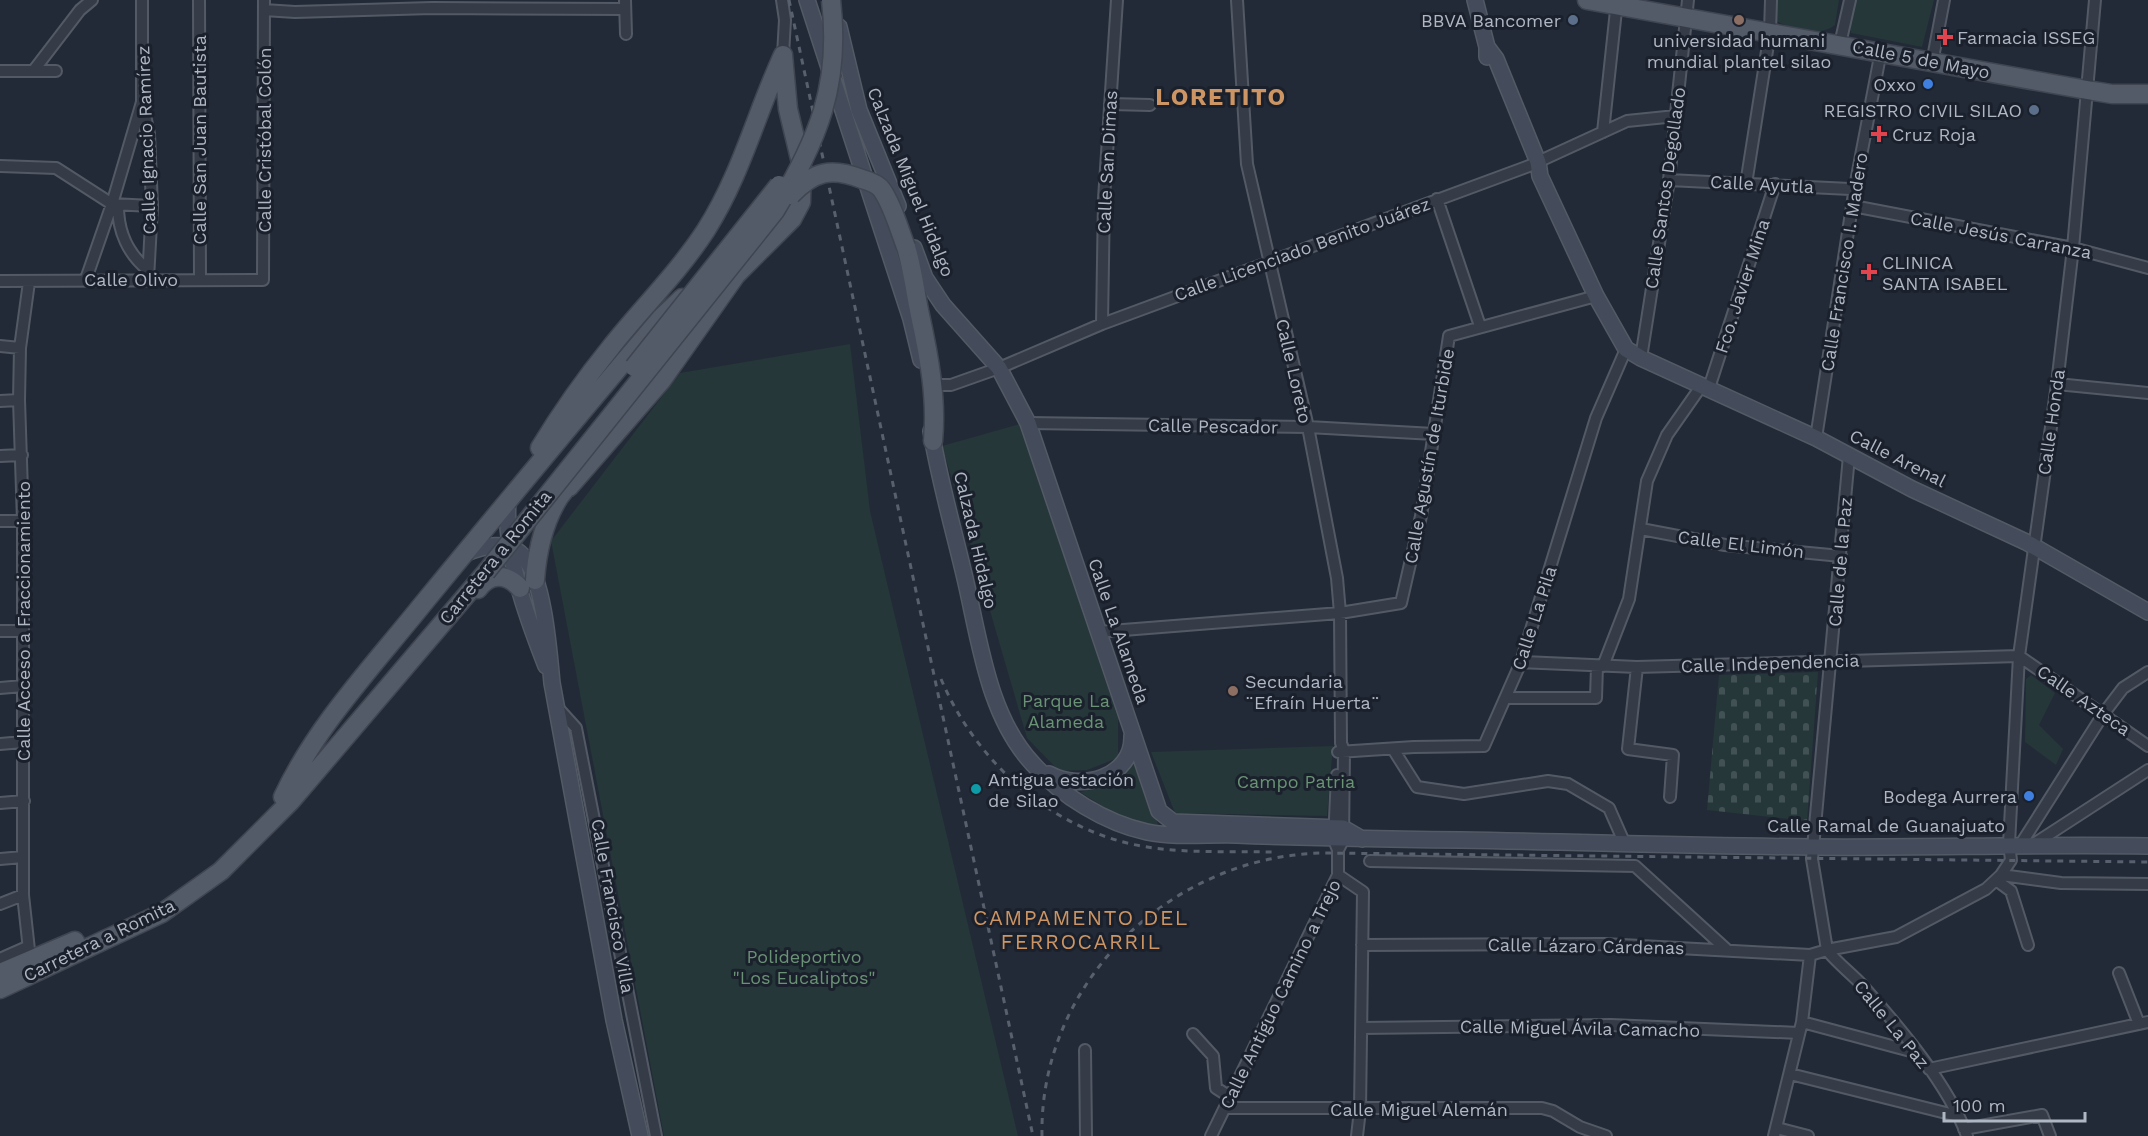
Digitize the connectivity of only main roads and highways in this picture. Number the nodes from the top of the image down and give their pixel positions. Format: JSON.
{"nodes":[{"id":1,"x":822,"y":0,"type":"edge"},
{"id":2,"x":833,"y":0,"type":"edge"},
{"id":3,"x":1587,"y":0,"type":"edge"},
{"id":4,"x":1616,"y":3,"type":"edge"},
{"id":5,"x":1687,"y":9,"type":"edge"},
{"id":6,"x":2148,"y":94,"type":"edge"},
{"id":7,"x":775,"y":211,"type":"junction"},
{"id":8,"x":734,"y":264,"type":"junction"},
{"id":9,"x":698,"y":286,"type":"junction"},
{"id":10,"x":933,"y":441,"type":"road end"},
{"id":11,"x":528,"y":478,"type":"junction"},
{"id":12,"x":564,"y":493,"type":"junction"},
{"id":13,"x":508,"y":500,"type":"junction"},
{"id":14,"x":476,"y":564,"type":"junction"},
{"id":15,"x":287,"y":799,"type":"junction"},
{"id":16,"x":30,"y":960,"type":"junction"},
{"id":17,"x":0,"y":973,"type":"edge"},
{"id":18,"x":0,"y":989,"type":"edge"}],
"edges":[{"from":1,"to":9,"type":"main road","name":"Carretera a Romita","bridge":true},
{"from":2,"to":7,"type":"main road","name":"Carretera a Romita","bridge":true},
{"from":3,"to":4,"type":"main road","name":"Calle 5 de Mayo"},
{"from":4,"to":5,"type":"main road","name":"Calle 5 de Mayo"},
{"from":5,"to":6,"type":"main road","name":"Calle 5 de Mayo"},
{"from":7,"to":8,"type":"main road","name":"Carretera a Romita","bridge":true},
{"from":7,"to":10,"type":"main road","bridge":true},
{"from":8,"to":12,"type":"main road","bridge":true},
{"from":8,"to":14,"type":"main road","name":"Carretera a Romita","bridge":true},
{"from":9,"to":11,"type":"main road","bridge":true},
{"from":9,"to":14,"type":"main road","name":"Carretera a Romita","bridge":true},
{"from":11,"to":12,"type":"main road"},
{"from":11,"to":13,"type":"main road"},
{"from":12,"to":13,"type":"main road"},
{"from":12,"to":15,"type":"main road"},
{"from":13,"to":14,"type":"main road"},
{"from":14,"to":15,"type":"main road","name":"Carretera a Romita"},
{"from":15,"to":16,"type":"main road","name":"Carretera a Romita"},
{"from":15,"to":16,"type":"main road","name":"Carretera a Romita"},
{"from":16,"to":17,"type":"main road","name":"Carretera a Romita"},
{"from":16,"to":18,"type":"main road","name":"Carretera a Romita"}]}
